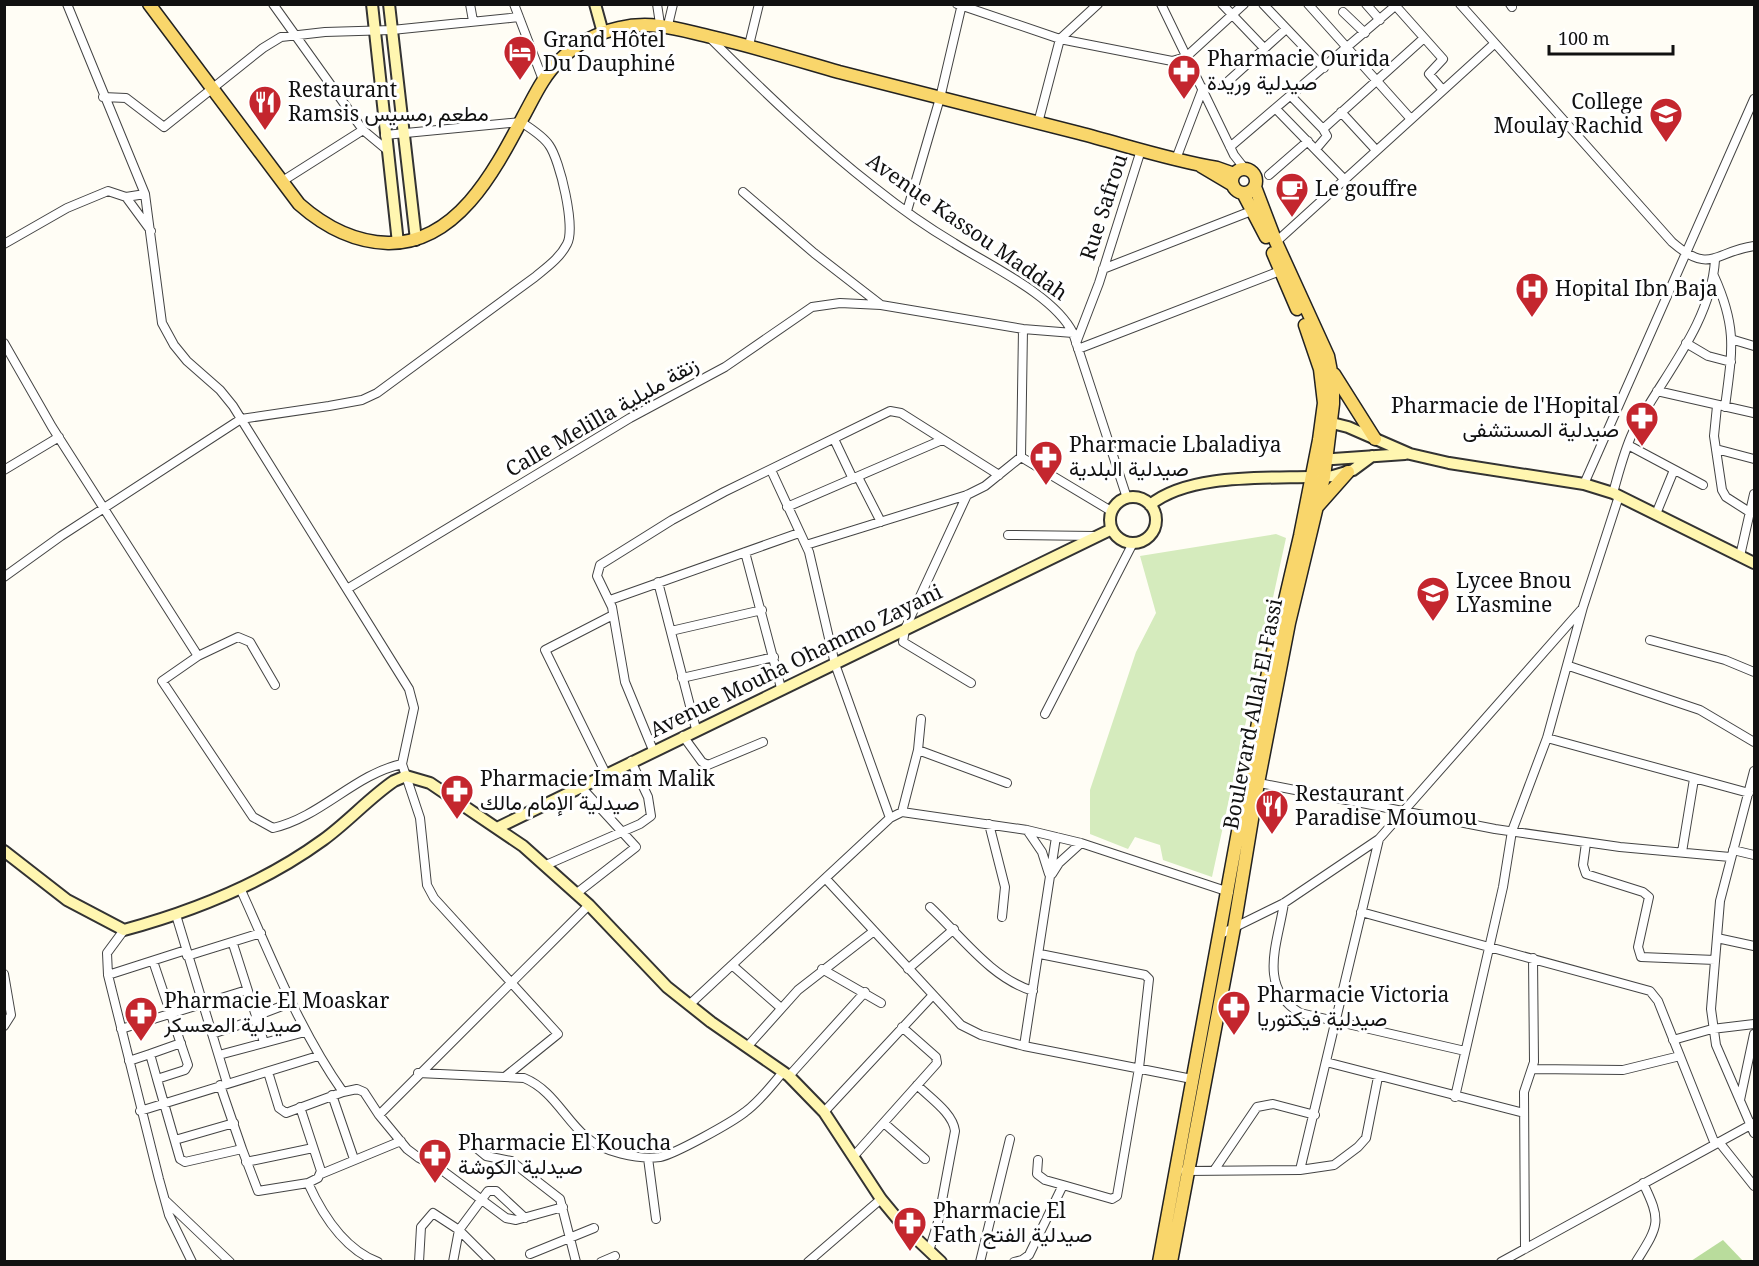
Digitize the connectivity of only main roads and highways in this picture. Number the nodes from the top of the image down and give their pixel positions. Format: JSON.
{"nodes":[{"id":1,"x":149,"y":4,"type":"edge"},
{"id":2,"x":1237,"y":175,"type":"junction"},
{"id":3,"x":1255,"y":187,"type":"junction"},
{"id":4,"x":1243,"y":193,"type":"junction"},
{"id":5,"x":1331,"y":369,"type":"junction"},
{"id":6,"x":1326,"y":421,"type":"junction"},
{"id":7,"x":1375,"y":439,"type":"road end"},
{"id":8,"x":1348,"y":472,"type":"road end"},
{"id":9,"x":1318,"y":478,"type":"junction"},
{"id":10,"x":1316,"y":508,"type":"junction"},
{"id":11,"x":1252,"y":782,"type":"junction"},
{"id":12,"x":1159,"y":1262,"type":"edge"},
{"id":13,"x":1171,"y":1262,"type":"edge"}],
"edges":[{"from":1,"to":2,"type":"main road"},
{"from":2,"to":3,"type":"main road","name":"Boulevard Allal El Fassi"},
{"from":2,"to":4,"type":"main road","name":"Boulevard Allal El Fassi"},
{"from":3,"to":4,"type":"main road"},
{"from":3,"to":5,"type":"main road","name":"Boulevard Allal El Fassi"},
{"from":4,"to":6,"type":"main road","name":"Boulevard Allal El Fassi"},
{"from":5,"to":6,"type":"main road","name":"Boulevard Allal El Fassi"},
{"from":5,"to":7,"type":"main road"},
{"from":6,"to":9,"type":"main road","name":"Boulevard Allal El Fassi"},
{"from":8,"to":10,"type":"main road"},
{"from":9,"to":10,"type":"main road","name":"Boulevard Allal El Fassi"},
{"from":9,"to":11,"type":"main road","name":"Boulevard Allal El Fassi"},
{"from":10,"to":11,"type":"main road","name":"Boulevard Allal El Fassi"},
{"from":11,"to":12,"type":"main road","name":"Boulevard Allal El Fassi"},
{"from":11,"to":13,"type":"main road","name":"Boulevard Allal El Fassi"}]}
